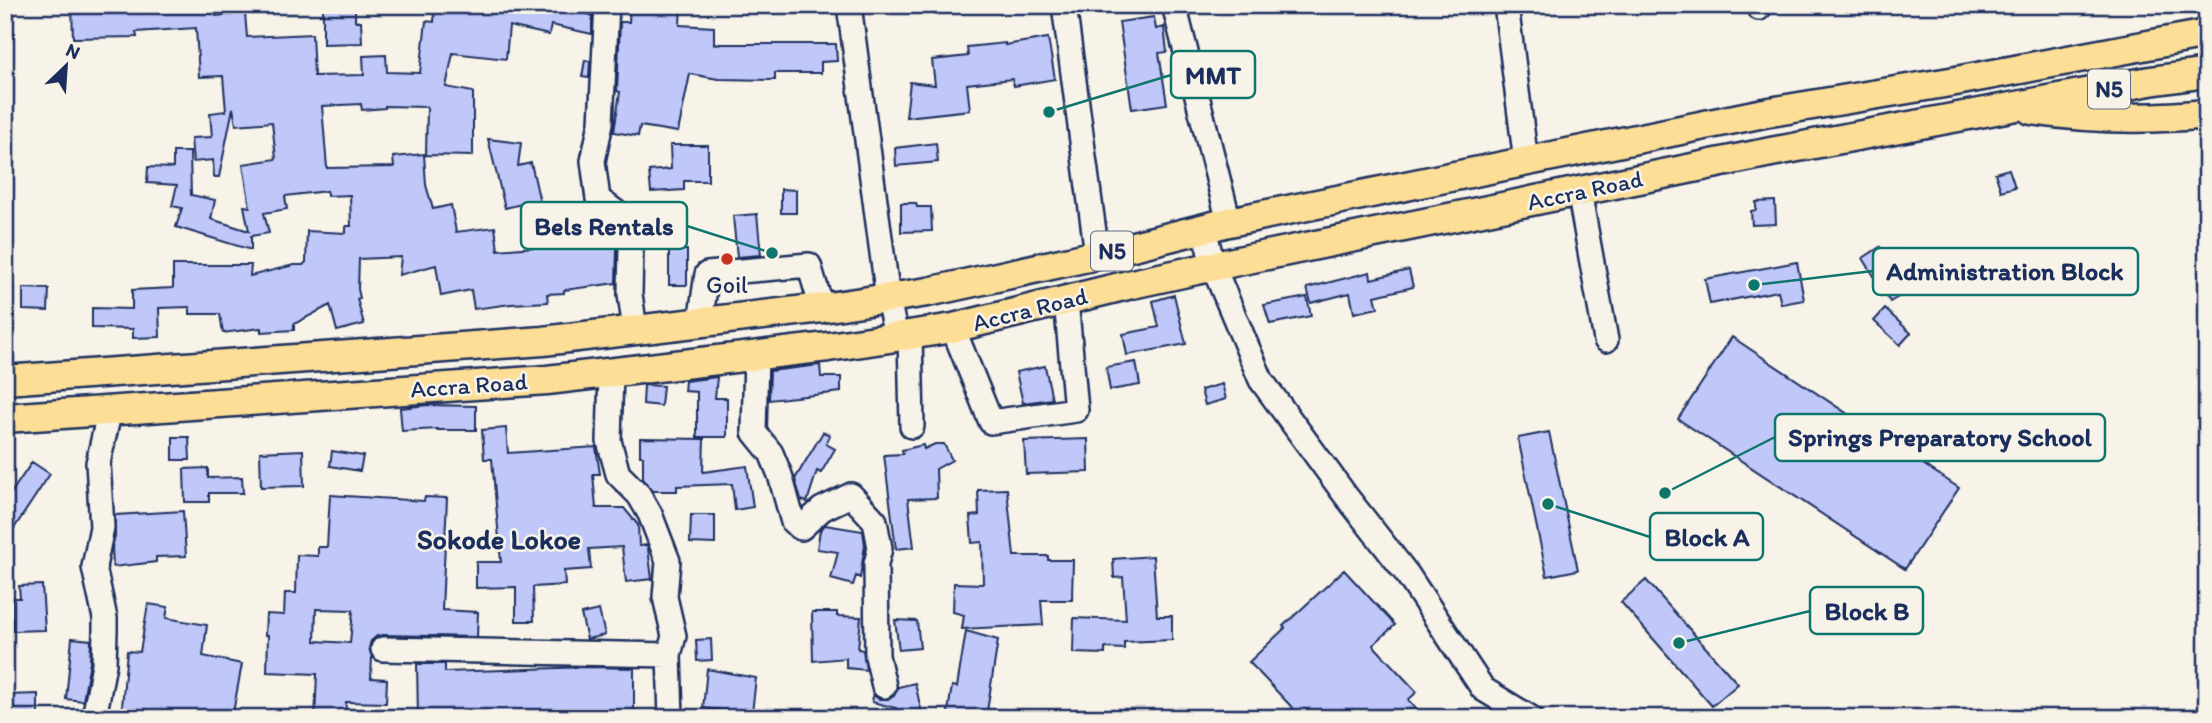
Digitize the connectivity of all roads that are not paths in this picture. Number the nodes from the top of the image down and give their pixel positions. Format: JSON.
{"nodes":[{"id":1,"x":607,"y":5,"type":"edge"},
{"id":2,"x":849,"y":5,"type":"edge"},
{"id":3,"x":1064,"y":5,"type":"edge"},
{"id":4,"x":1174,"y":5,"type":"edge"},
{"id":5,"x":1506,"y":5,"type":"edge"},
{"id":6,"x":2207,"y":34,"type":"edge"},
{"id":7,"x":2101,"y":53,"type":"junction"},
{"id":8,"x":2207,"y":73,"type":"edge"},
{"id":9,"x":2150,"y":81,"type":"junction"},
{"id":10,"x":2207,"y":104,"type":"edge"},
{"id":11,"x":2011,"y":107,"type":"junction"},
{"id":12,"x":2207,"y":114,"type":"edge"},
{"id":13,"x":1526,"y":162,"type":"junction"},
{"id":14,"x":1579,"y":191,"type":"junction"},
{"id":15,"x":1217,"y":225,"type":"junction"},
{"id":16,"x":1097,"y":255,"type":"junction"},
{"id":17,"x":1213,"y":266,"type":"junction"},
{"id":18,"x":887,"y":298,"type":"junction"},
{"id":19,"x":1066,"y":300,"type":"junction"},
{"id":20,"x":822,"y":308,"type":"junction"},
{"id":21,"x":700,"y":323,"type":"junction"},
{"id":22,"x":953,"y":328,"type":"junction"},
{"id":23,"x":635,"y":330,"type":"junction"},
{"id":24,"x":903,"y":336,"type":"junction"},
{"id":25,"x":1606,"y":340,"type":"dead end"},
{"id":26,"x":756,"y":356,"type":"junction"},
{"id":27,"x":611,"y":372,"type":"junction"},
{"id":28,"x":5,"y":380,"type":"edge"},
{"id":29,"x":110,"y":409,"type":"junction"},
{"id":30,"x":5,"y":418,"type":"edge"},
{"id":31,"x":912,"y":426,"type":"dead end"},
{"id":32,"x":383,"y":649,"type":"dead end"},
{"id":33,"x":669,"y":655,"type":"junction"},
{"id":34,"x":884,"y":686,"type":"dead end"},
{"id":35,"x":94,"y":718,"type":"edge"},
{"id":36,"x":671,"y":718,"type":"edge"},
{"id":37,"x":1531,"y":718,"type":"edge"}],
"edges":[{"from":1,"to":23,"type":"street"},
{"from":2,"to":18,"type":"street"},
{"from":3,"to":16,"type":"street"},
{"from":4,"to":15,"type":"street"},
{"from":5,"to":13,"type":"street"},
{"from":6,"to":7,"type":"main road","name":"Accra Road","number":"N5"},
{"from":7,"to":9,"type":"main road"},
{"from":7,"to":13,"type":"main road","name":"Accra Road","number":"N5"},
{"from":8,"to":9,"type":"main road","name":"Accra Road","number":"N5"},
{"from":9,"to":10,"type":"main road"},
{"from":9,"to":11,"type":"main road","name":"Accra Road","number":"N5"},
{"from":11,"to":12,"type":"main road"},
{"from":11,"to":14,"type":"main road","name":"Accra Road","number":"N5"},
{"from":13,"to":15,"type":"main road","name":"Accra Road","number":"N5"},
{"from":14,"to":17,"type":"main road","name":"Accra Road","number":"N5"},
{"from":14,"to":25,"type":"street"},
{"from":15,"to":16,"type":"main road","name":"Accra Road","number":"N5"},
{"from":15,"to":17,"type":"street"},
{"from":16,"to":18,"type":"main road","name":"Accra Road","number":"N5"},
{"from":17,"to":19,"type":"main road","name":"Accra Road","number":"N5"},
{"from":17,"to":37,"type":"street"},
{"from":18,"to":20,"type":"main road","name":"Accra Road","number":"N5"},
{"from":18,"to":24,"type":"street"},
{"from":19,"to":22,"type":"main road","name":"Accra Road","number":"N5"},
{"from":19,"to":22,"type":"street"},
{"from":20,"to":21,"type":"main road","name":"Accra Road","number":"N5"},
{"from":20,"to":21,"type":"street"},
{"from":21,"to":23,"type":"main road","name":"Accra Road","number":"N5"},
{"from":22,"to":24,"type":"main road","name":"Accra Road","number":"N5"},
{"from":23,"to":28,"type":"main road","name":"Accra Road","number":"N5"},
{"from":24,"to":26,"type":"main road","name":"Accra Road","number":"N5"},
{"from":24,"to":31,"type":"street"},
{"from":26,"to":27,"type":"main road","name":"Accra Road","number":"N5"},
{"from":26,"to":34,"type":"street"},
{"from":27,"to":29,"type":"main road","name":"Accra Road","number":"N5"},
{"from":27,"to":33,"type":"street"},
{"from":29,"to":30,"type":"main road","name":"Accra Road","number":"N5"},
{"from":29,"to":35,"type":"street"},
{"from":32,"to":33,"type":"street"},
{"from":33,"to":36,"type":"street"}]}
